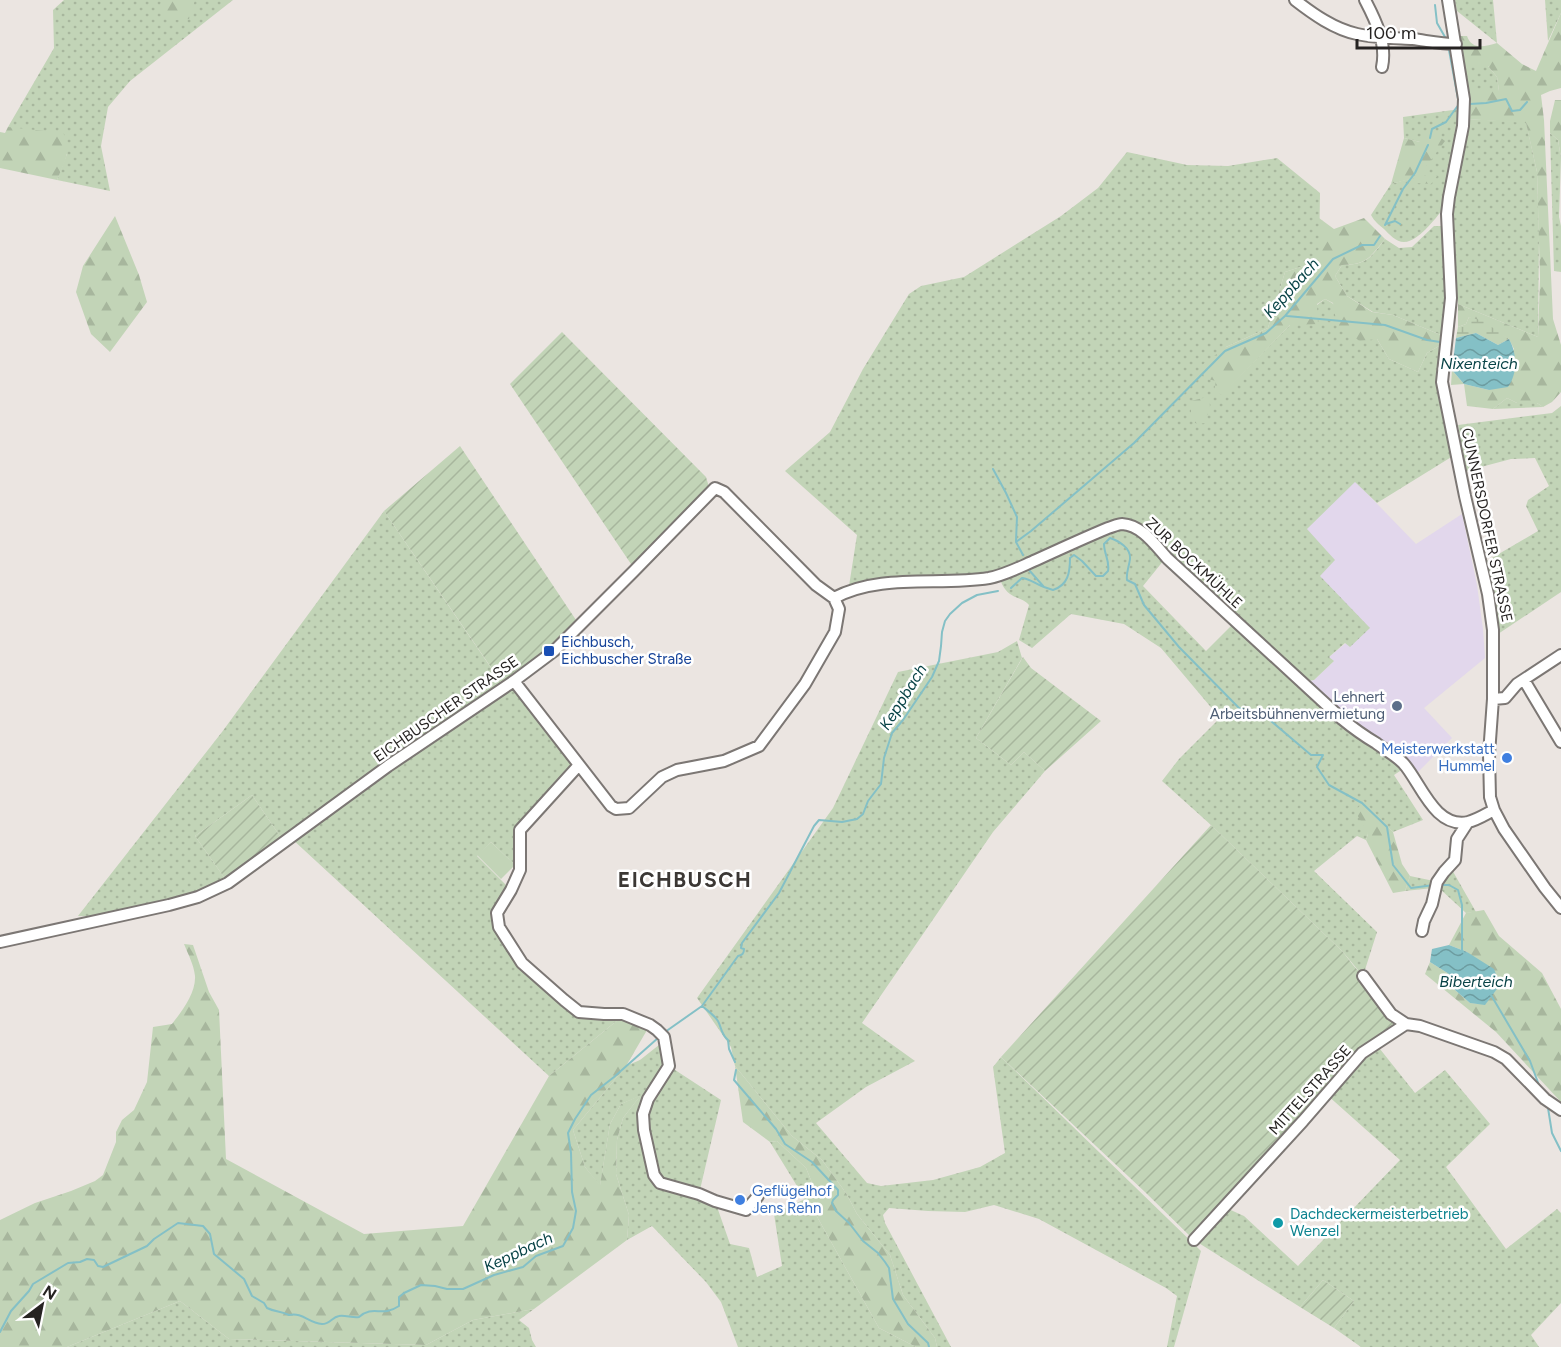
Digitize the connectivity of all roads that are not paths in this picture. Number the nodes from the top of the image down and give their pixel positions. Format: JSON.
{"nodes":[{"id":1,"x":1295,"y":0,"type":"edge"},
{"id":2,"x":1365,"y":0,"type":"edge"},
{"id":3,"x":1448,"y":0,"type":"edge"},
{"id":4,"x":1381,"y":38,"type":"junction"},
{"id":5,"x":1456,"y":44,"type":"junction"},
{"id":6,"x":1382,"y":67,"type":"dead end"},
{"id":7,"x":834,"y":598,"type":"junction"},
{"id":8,"x":1561,"y":655,"type":"edge"},
{"id":9,"x":1524,"y":680,"type":"junction"},
{"id":10,"x":514,"y":681,"type":"junction"},
{"id":11,"x":1493,"y":699,"type":"junction"},
{"id":12,"x":1561,"y":742,"type":"edge"},
{"id":13,"x":579,"y":765,"type":"junction"},
{"id":14,"x":1494,"y":810,"type":"junction"},
{"id":15,"x":1468,"y":822,"type":"junction"},
{"id":16,"x":1561,"y":908,"type":"edge"},
{"id":17,"x":1422,"y":931,"type":"dead end"},
{"id":18,"x":0,"y":942,"type":"edge"},
{"id":19,"x":1363,"y":976,"type":"dead end"},
{"id":20,"x":1406,"y":1024,"type":"junction"},
{"id":21,"x":1561,"y":1110,"type":"edge"},
{"id":22,"x":758,"y":1196,"type":"dead end"},
{"id":23,"x":1194,"y":1240,"type":"dead end"}],
"edges":[{"from":1,"to":4,"type":"street"},
{"from":2,"to":4,"type":"street"},
{"from":3,"to":5,"type":"street"},
{"from":4,"to":5,"type":"street"},
{"from":4,"to":6,"type":"street"},
{"from":5,"to":11,"type":"street","name":"CUNNERSDORFER STRASSE"},
{"from":7,"to":10,"type":"street","name":"EICHBUSCHER STRASSE"},
{"from":7,"to":13,"type":"street"},
{"from":7,"to":15,"type":"street","name":"ZUR BOCKMÜHLE"},
{"from":8,"to":9,"type":"street"},
{"from":9,"to":11,"type":"street"},
{"from":9,"to":12,"type":"street"},
{"from":10,"to":13,"type":"street"},
{"from":10,"to":18,"type":"street","name":"EICHBUSCHER STRASSE"},
{"from":11,"to":14,"type":"street","name":"CUNNERSDORFER STRASSE"},
{"from":13,"to":22,"type":"street"},
{"from":14,"to":15,"type":"street"},
{"from":14,"to":16,"type":"street","name":"CUNNERSDORFER STRASSE"},
{"from":15,"to":17,"type":"street"},
{"from":19,"to":20,"type":"street"},
{"from":20,"to":21,"type":"street"},
{"from":20,"to":23,"type":"street","name":"MITTELSTRASSE"}]}
